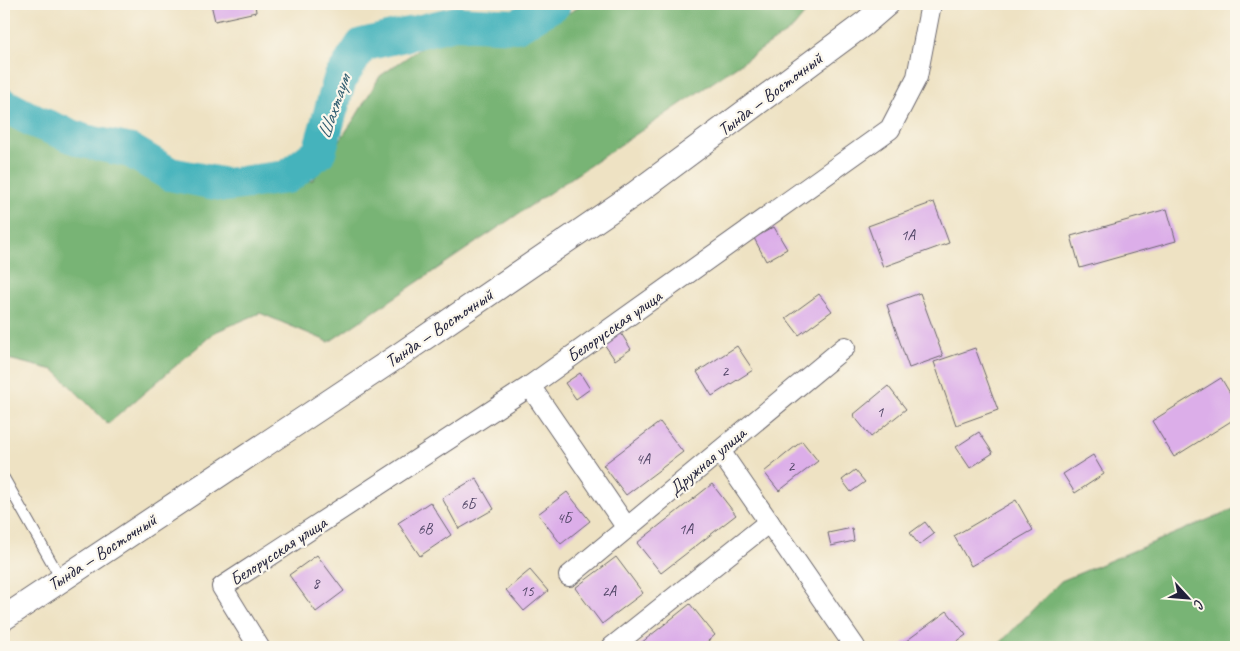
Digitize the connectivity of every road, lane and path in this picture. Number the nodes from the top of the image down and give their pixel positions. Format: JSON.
{"nodes":[{"id":1,"x":887,"y":4,"type":"edge"},
{"id":2,"x":903,"y":4,"type":"edge"},
{"id":3,"x":931,"y":4,"type":"edge"},
{"id":4,"x":865,"y":23,"type":"junction"},
{"id":5,"x":845,"y":347,"type":"dead end"},
{"id":6,"x":530,"y":386,"type":"junction"},
{"id":7,"x":720,"y":451,"type":"junction"},
{"id":8,"x":4,"y":478,"type":"edge"},
{"id":9,"x":768,"y":522,"type":"junction"},
{"id":10,"x":627,"y":528,"type":"junction"},
{"id":11,"x":569,"y":576,"type":"dead end"},
{"id":12,"x":61,"y":579,"type":"junction"},
{"id":13,"x":4,"y":618,"type":"edge"},
{"id":14,"x":259,"y":647,"type":"edge"},
{"id":15,"x":612,"y":647,"type":"edge"},
{"id":16,"x":855,"y":647,"type":"edge"}],
"edges":[{"from":1,"to":4,"type":"street"},
{"from":2,"to":4,"type":"street"},
{"from":3,"to":6,"type":"street","name":"Белорусская улица"},
{"from":4,"to":12,"type":"street","name":"Тында — Восточный"},
{"from":5,"to":7,"type":"street","name":"Дружная улица"},
{"from":6,"to":10,"type":"street"},
{"from":6,"to":14,"type":"street","name":"Белорусская улица"},
{"from":7,"to":9,"type":"street"},
{"from":7,"to":10,"type":"street","name":"Дружная улица"},
{"from":8,"to":12,"type":"lane"},
{"from":9,"to":15,"type":"street"},
{"from":9,"to":16,"type":"street"},
{"from":10,"to":11,"type":"street","name":"Дружная улица"},
{"from":12,"to":13,"type":"street","name":"Тында — Восточный"}]}
